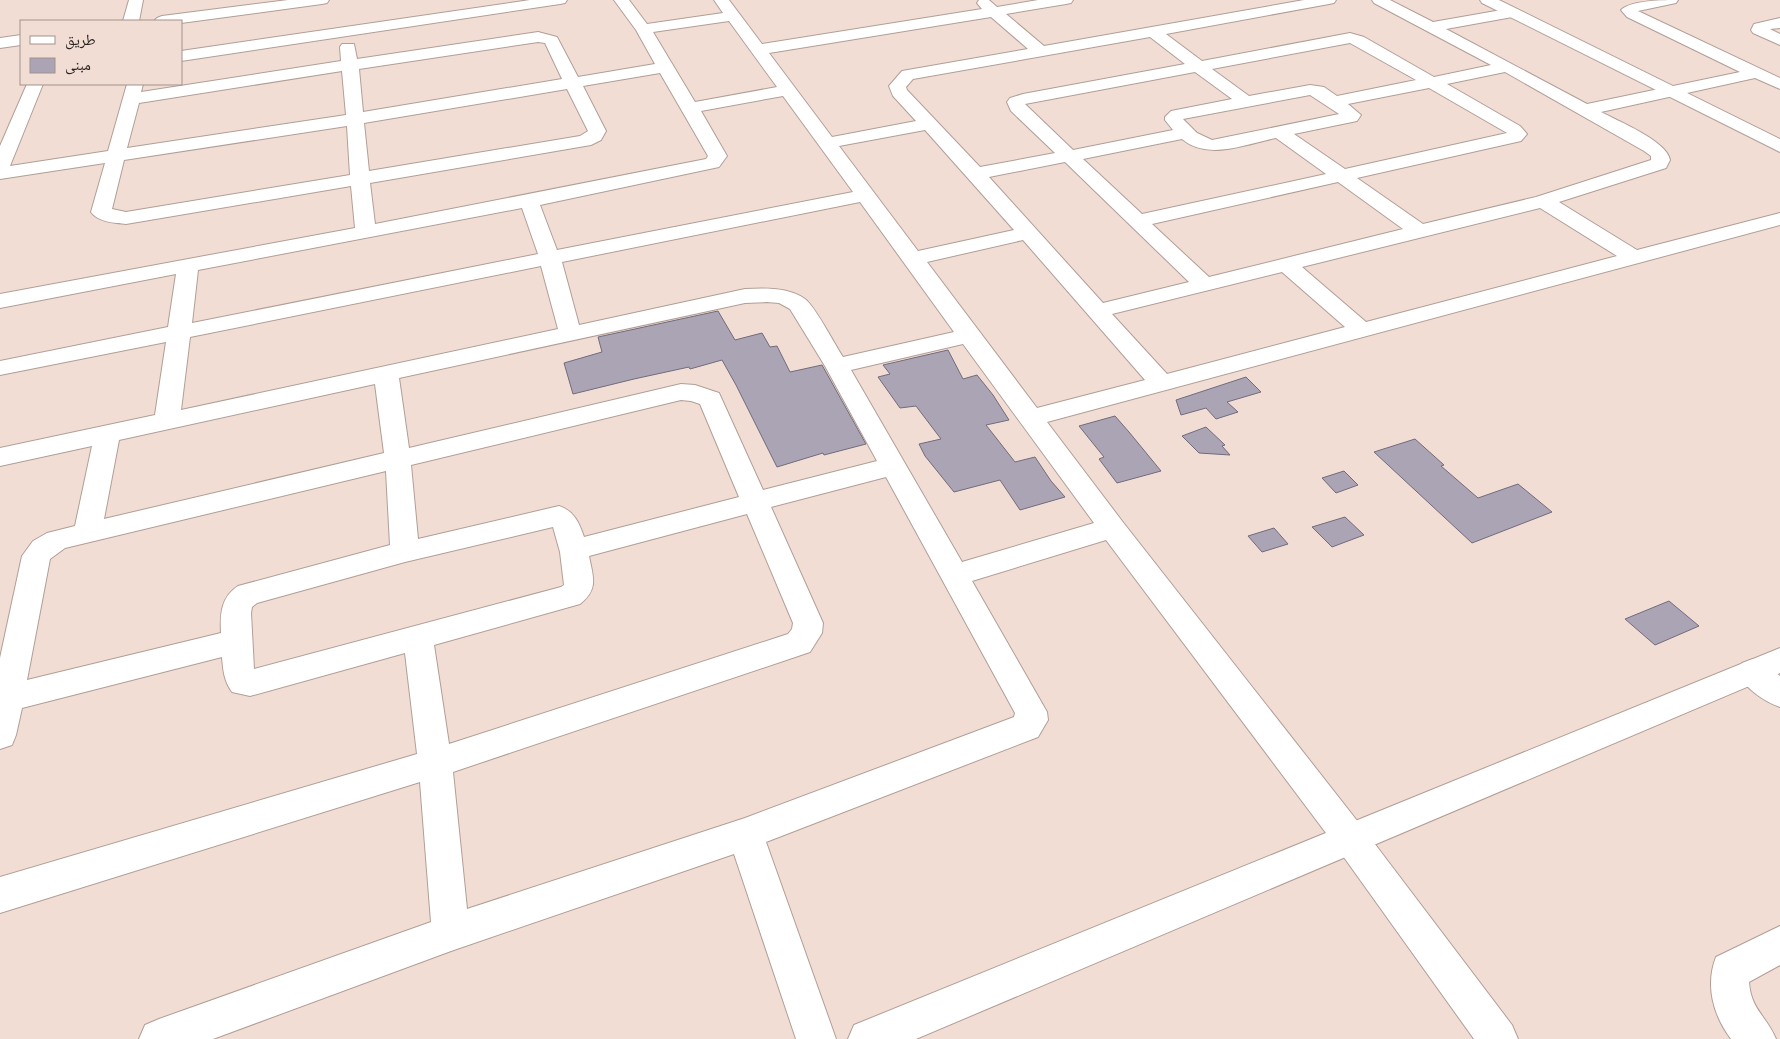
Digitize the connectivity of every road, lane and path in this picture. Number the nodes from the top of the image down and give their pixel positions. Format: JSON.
{"nodes":[{"id":1,"x":136,"y":0,"type":"edge"},
{"id":2,"x":322,"y":0,"type":"edge"},
{"id":3,"x":560,"y":0,"type":"edge"},
{"id":4,"x":622,"y":0,"type":"edge"},
{"id":5,"x":980,"y":0,"type":"edge"},
{"id":6,"x":1066,"y":0,"type":"edge"},
{"id":7,"x":1230,"y":0,"type":"edge"},
{"id":8,"x":1328,"y":0,"type":"edge"},
{"id":9,"x":1379,"y":0,"type":"edge"},
{"id":10,"x":1487,"y":0,"type":"edge"},
{"id":11,"x":1671,"y":0,"type":"edge"},
{"id":12,"x":464,"y":7,"type":"edge"},
{"id":13,"x":727,"y":8,"type":"edge"},
{"id":14,"x":993,"y":12,"type":"junction"},
{"id":15,"x":1252,"y":12,"type":"junction"},
{"id":16,"x":1513,"y":13,"type":"junction"},
{"id":17,"x":212,"y":15,"type":"junction"},
{"id":18,"x":131,"y":20,"type":"edge"},
{"id":19,"x":170,"y":20,"type":"edge"},
{"id":20,"x":1780,"y":23,"type":"edge"},
{"id":21,"x":1431,"y":27,"type":"junction"},
{"id":22,"x":643,"y":29,"type":"junction"},
{"id":23,"x":1152,"y":31,"type":"junction"},
{"id":24,"x":346,"y":33,"type":"junction"},
{"id":25,"x":20,"y":40,"type":"edge"},
{"id":26,"x":1780,"y":40,"type":"edge"},
{"id":27,"x":0,"y":43,"type":"edge"},
{"id":28,"x":758,"y":50,"type":"junction"},
{"id":29,"x":1040,"y":51,"type":"junction"},
{"id":30,"x":209,"y":52,"type":"junction"},
{"id":31,"x":182,"y":56,"type":"edge"},
{"id":32,"x":350,"y":65,"type":"junction"},
{"id":33,"x":1197,"y":65,"type":"junction"},
{"id":34,"x":665,"y":67,"type":"junction"},
{"id":35,"x":1507,"y":67,"type":"junction"},
{"id":36,"x":1757,"y":73,"type":"junction"},
{"id":37,"x":1433,"y":82,"type":"junction"},
{"id":38,"x":575,"y":83,"type":"junction"},
{"id":39,"x":1780,"y":84,"type":"edge"},
{"id":40,"x":35,"y":85,"type":"edge"},
{"id":41,"x":788,"y":90,"type":"junction"},
{"id":42,"x":133,"y":91,"type":"edge"},
{"id":43,"x":1671,"y":92,"type":"junction"},
{"id":44,"x":1246,"y":102,"type":"junction"},
{"id":45,"x":1334,"y":102,"type":"junction"},
{"id":46,"x":691,"y":108,"type":"junction"},
{"id":47,"x":1585,"y":110,"type":"junction"},
{"id":48,"x":355,"y":119,"type":"junction"},
{"id":49,"x":18,"y":124,"type":"junction"},
{"id":50,"x":928,"y":124,"type":"junction"},
{"id":51,"x":0,"y":127,"type":"edge"},
{"id":52,"x":1278,"y":132,"type":"junction"},
{"id":53,"x":1186,"y":133,"type":"junction"},
{"id":54,"x":828,"y":143,"type":"junction"},
{"id":55,"x":1780,"y":146,"type":"edge"},
{"id":56,"x":116,"y":156,"type":"junction"},
{"id":57,"x":1068,"y":157,"type":"junction"},
{"id":58,"x":0,"y":168,"type":"edge"},
{"id":59,"x":0,"y":173,"type":"edge"},
{"id":60,"x":976,"y":174,"type":"junction"},
{"id":61,"x":1340,"y":177,"type":"junction"},
{"id":62,"x":359,"y":180,"type":"junction"},
{"id":63,"x":866,"y":195,"type":"junction"},
{"id":64,"x":529,"y":201,"type":"junction"},
{"id":65,"x":1543,"y":201,"type":"junction"},
{"id":66,"x":1780,"y":219,"type":"edge"},
{"id":67,"x":1139,"y":221,"type":"junction"},
{"id":68,"x":365,"y":231,"type":"junction"},
{"id":69,"x":1419,"y":231,"type":"junction"},
{"id":70,"x":1028,"y":233,"type":"junction"},
{"id":71,"x":1635,"y":258,"type":"junction"},
{"id":72,"x":550,"y":259,"type":"junction"},
{"id":73,"x":913,"y":259,"type":"junction"},
{"id":74,"x":188,"y":265,"type":"junction"},
{"id":75,"x":1287,"y":265,"type":"junction"},
{"id":76,"x":1204,"y":283,"type":"junction"},
{"id":77,"x":0,"y":301,"type":"edge"},
{"id":78,"x":1098,"y":310,"type":"junction"},
{"id":79,"x":1362,"y":330,"type":"junction"},
{"id":80,"x":570,"y":333,"type":"junction"},
{"id":81,"x":179,"y":334,"type":"junction"},
{"id":82,"x":970,"y":335,"type":"junction"},
{"id":83,"x":837,"y":366,"type":"junction"},
{"id":84,"x":0,"y":368,"type":"edge"},
{"id":85,"x":386,"y":374,"type":"junction"},
{"id":86,"x":1162,"y":384,"type":"junction"},
{"id":87,"x":1032,"y":418,"type":"junction"},
{"id":88,"x":167,"y":420,"type":"junction"},
{"id":89,"x":107,"y":434,"type":"junction"},
{"id":90,"x":0,"y":457,"type":"edge"},
{"id":91,"x":398,"y":460,"type":"junction"},
{"id":92,"x":892,"y":466,"type":"junction"},
{"id":93,"x":755,"y":503,"type":"junction"},
{"id":94,"x":1112,"y":528,"type":"junction"},
{"id":95,"x":87,"y":533,"type":"junction"},
{"id":96,"x":574,"y":550,"type":"junction"},
{"id":97,"x":405,"y":552,"type":"junction"},
{"id":98,"x":954,"y":575,"type":"junction"},
{"id":99,"x":418,"y":638,"type":"junction"},
{"id":100,"x":236,"y":640,"type":"junction"},
{"id":101,"x":1767,"y":666,"type":"edge"},
{"id":102,"x":1780,"y":694,"type":"edge"},
{"id":103,"x":3,"y":699,"type":"edge"},
{"id":104,"x":0,"y":735,"type":"edge"},
{"id":105,"x":435,"y":763,"type":"junction"},
{"id":106,"x":745,"y":834,"type":"junction"},
{"id":107,"x":1350,"y":838,"type":"junction"},
{"id":108,"x":0,"y":895,"type":"edge"},
{"id":109,"x":452,"y":933,"type":"junction"},
{"id":110,"x":1780,"y":945,"type":"edge"},
{"id":111,"x":159,"y":1039,"type":"edge"},
{"id":112,"x":816,"y":1039,"type":"edge"},
{"id":113,"x":868,"y":1039,"type":"edge"},
{"id":114,"x":1498,"y":1039,"type":"edge"},
{"id":115,"x":1756,"y":1039,"type":"edge"}],
"edges":[{"from":1,"to":18,"type":"street"},
{"from":2,"to":17,"type":"street"},
{"from":3,"to":12,"type":"street"},
{"from":4,"to":22,"type":"street"},
{"from":5,"to":14,"type":"street"},
{"from":6,"to":14,"type":"street"},
{"from":7,"to":15,"type":"street"},
{"from":8,"to":15,"type":"street"},
{"from":9,"to":21,"type":"street"},
{"from":10,"to":16,"type":"street"},
{"from":11,"to":36,"type":"street"},
{"from":12,"to":24,"type":"street"},
{"from":13,"to":22,"type":"street"},
{"from":13,"to":28,"type":"street"},
{"from":14,"to":28,"type":"street"},
{"from":14,"to":29,"type":"street"},
{"from":15,"to":23,"type":"street"},
{"from":16,"to":21,"type":"street"},
{"from":16,"to":43,"type":"street"},
{"from":17,"to":19,"type":"street"},
{"from":17,"to":30,"type":"street"},
{"from":20,"to":26,"type":"street"},
{"from":21,"to":35,"type":"street"},
{"from":22,"to":34,"type":"street"},
{"from":23,"to":29,"type":"street"},
{"from":23,"to":33,"type":"street"},
{"from":24,"to":30,"type":"street"},
{"from":24,"to":32,"type":"street"},
{"from":25,"to":27,"type":"street"},
{"from":28,"to":41,"type":"street"},
{"from":29,"to":50,"type":"street"},
{"from":30,"to":31,"type":"street"},
{"from":32,"to":38,"type":"street"},
{"from":32,"to":42,"type":"street"},
{"from":32,"to":48,"type":"street"},
{"from":33,"to":37,"type":"street"},
{"from":33,"to":44,"type":"street"},
{"from":33,"to":57,"type":"street"},
{"from":34,"to":38,"type":"street"},
{"from":34,"to":46,"type":"street"},
{"from":35,"to":37,"type":"street"},
{"from":35,"to":47,"type":"street"},
{"from":36,"to":39,"type":"street"},
{"from":36,"to":43,"type":"street"},
{"from":37,"to":45,"type":"street"},
{"from":37,"to":61,"type":"street"},
{"from":38,"to":48,"type":"street"},
{"from":38,"to":62,"type":"street"},
{"from":40,"to":49,"type":"street"},
{"from":41,"to":46,"type":"street"},
{"from":41,"to":54,"type":"street"},
{"from":42,"to":56,"type":"street"},
{"from":43,"to":47,"type":"street"},
{"from":43,"to":55,"type":"street"},
{"from":44,"to":45,"type":"street"},
{"from":44,"to":53,"type":"street"},
{"from":45,"to":52,"type":"street"},
{"from":46,"to":64,"type":"street"},
{"from":47,"to":65,"type":"street"},
{"from":48,"to":56,"type":"street"},
{"from":48,"to":62,"type":"street"},
{"from":49,"to":51,"type":"street"},
{"from":49,"to":58,"type":"street"},
{"from":50,"to":54,"type":"street"},
{"from":50,"to":60,"type":"street"},
{"from":52,"to":53,"type":"street"},
{"from":52,"to":61,"type":"street"},
{"from":53,"to":57,"type":"street"},
{"from":54,"to":63,"type":"street"},
{"from":56,"to":59,"type":"street"},
{"from":56,"to":62,"type":"street"},
{"from":57,"to":60,"type":"street"},
{"from":57,"to":67,"type":"street"},
{"from":60,"to":70,"type":"street"},
{"from":61,"to":67,"type":"street"},
{"from":61,"to":69,"type":"street"},
{"from":62,"to":68,"type":"street"},
{"from":63,"to":72,"type":"street"},
{"from":63,"to":73,"type":"street"},
{"from":64,"to":68,"type":"street"},
{"from":64,"to":72,"type":"street"},
{"from":65,"to":69,"type":"street"},
{"from":65,"to":71,"type":"street"},
{"from":66,"to":71,"type":"street"},
{"from":67,"to":76,"type":"street"},
{"from":68,"to":74,"type":"street"},
{"from":69,"to":75,"type":"street"},
{"from":70,"to":73,"type":"street"},
{"from":70,"to":78,"type":"street"},
{"from":71,"to":79,"type":"street"},
{"from":72,"to":80,"type":"street"},
{"from":72,"to":81,"type":"street"},
{"from":73,"to":82,"type":"street"},
{"from":74,"to":77,"type":"street"},
{"from":74,"to":81,"type":"street"},
{"from":75,"to":76,"type":"street"},
{"from":75,"to":79,"type":"street"},
{"from":76,"to":78,"type":"street"},
{"from":78,"to":86,"type":"street"},
{"from":79,"to":86,"type":"street"},
{"from":80,"to":83,"type":"street"},
{"from":80,"to":85,"type":"street"},
{"from":81,"to":84,"type":"street"},
{"from":81,"to":88,"type":"street"},
{"from":82,"to":83,"type":"street"},
{"from":82,"to":87,"type":"street"},
{"from":83,"to":92,"type":"street"},
{"from":85,"to":88,"type":"street"},
{"from":85,"to":91,"type":"street"},
{"from":86,"to":87,"type":"street"},
{"from":87,"to":94,"type":"street"},
{"from":88,"to":89,"type":"street"},
{"from":89,"to":90,"type":"street"},
{"from":89,"to":95,"type":"street"},
{"from":91,"to":93,"type":"street"},
{"from":91,"to":95,"type":"street"},
{"from":91,"to":97,"type":"street"},
{"from":92,"to":93,"type":"street"},
{"from":92,"to":98,"type":"street"},
{"from":93,"to":96,"type":"street"},
{"from":93,"to":105,"type":"street"},
{"from":94,"to":98,"type":"street"},
{"from":94,"to":107,"type":"street"},
{"from":95,"to":103,"type":"street"},
{"from":96,"to":97,"type":"street"},
{"from":96,"to":99,"type":"street"},
{"from":97,"to":100,"type":"street"},
{"from":98,"to":106,"type":"street"},
{"from":99,"to":100,"type":"street"},
{"from":99,"to":105,"type":"street"},
{"from":100,"to":103,"type":"street"},
{"from":101,"to":102,"type":"street"},
{"from":101,"to":107,"type":"street"},
{"from":103,"to":104,"type":"street"},
{"from":105,"to":108,"type":"street"},
{"from":105,"to":109,"type":"street"},
{"from":106,"to":109,"type":"street"},
{"from":106,"to":112,"type":"street"},
{"from":107,"to":113,"type":"street"},
{"from":107,"to":114,"type":"street"},
{"from":109,"to":111,"type":"street"},
{"from":110,"to":115,"type":"street"}]}
